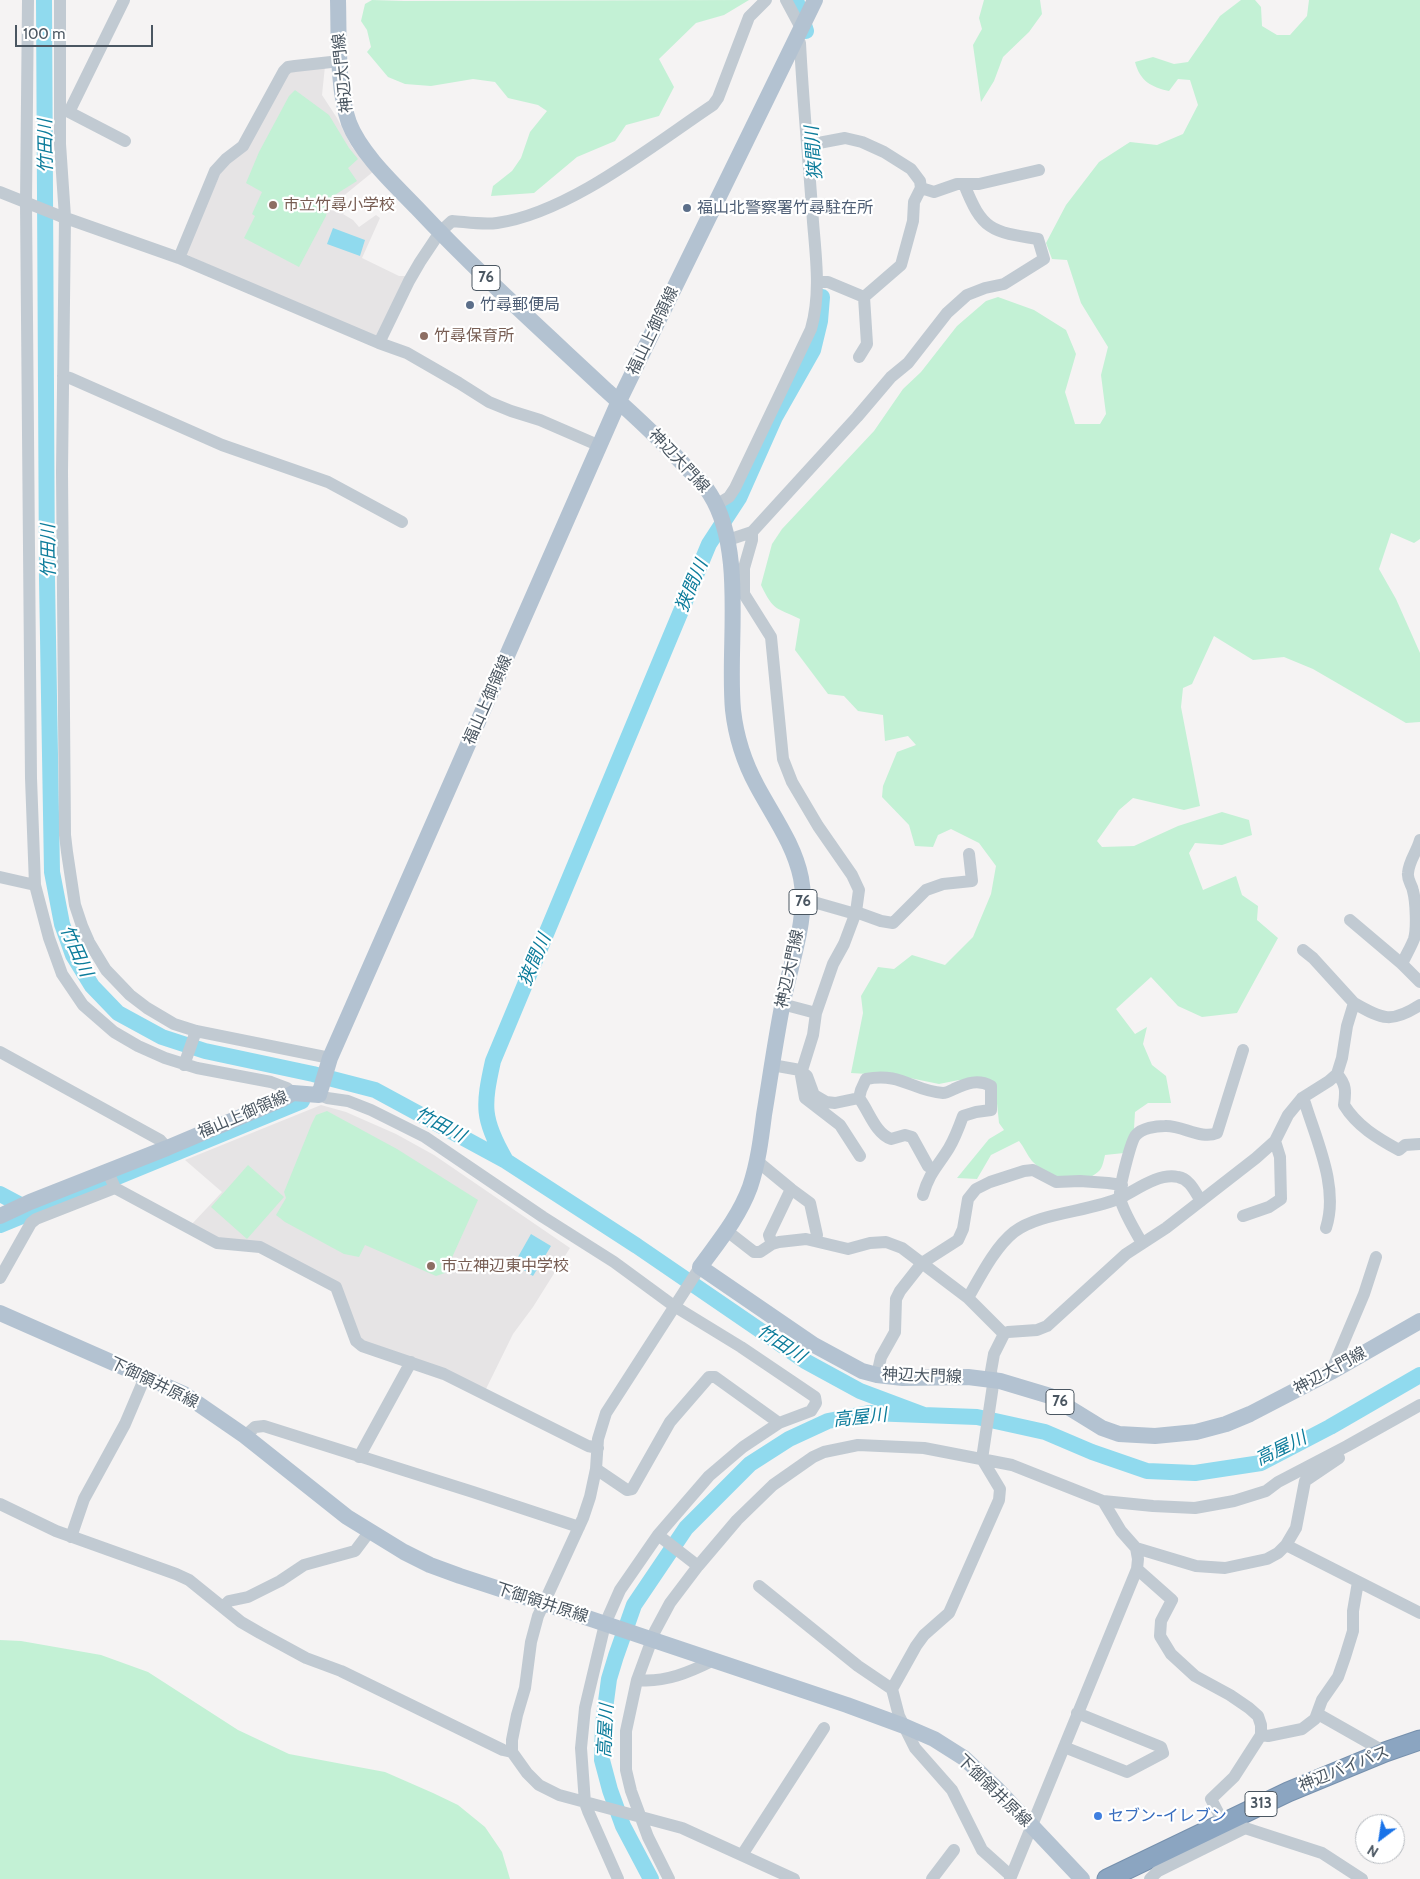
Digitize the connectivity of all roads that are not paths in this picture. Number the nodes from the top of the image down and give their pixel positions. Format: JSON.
{"nodes":[{"id":1,"x":28,"y":0,"type":"edge"},
{"id":2,"x":60,"y":0,"type":"edge"},
{"id":3,"x":124,"y":0,"type":"edge"},
{"id":4,"x":338,"y":0,"type":"edge"},
{"id":5,"x":766,"y":0,"type":"edge"},
{"id":6,"x":786,"y":0,"type":"edge"},
{"id":7,"x":815,"y":0,"type":"edge"},
{"id":8,"x":802,"y":28,"type":"junction"},
{"id":9,"x":340,"y":61,"type":"junction"},
{"id":10,"x":68,"y":112,"type":"junction"},
{"id":11,"x":125,"y":141,"type":"dead end"},
{"id":12,"x":60,"y":144,"type":"junction"},
{"id":13,"x":813,"y":144,"type":"junction"},
{"id":14,"x":1038,"y":170,"type":"dead end"},
{"id":15,"x":964,"y":184,"type":"junction"},
{"id":16,"x":921,"y":188,"type":"junction"},
{"id":17,"x":0,"y":192,"type":"edge"},
{"id":18,"x":29,"y":204,"type":"junction"},
{"id":19,"x":62,"y":217,"type":"junction"},
{"id":20,"x":440,"y":232,"type":"junction"},
{"id":21,"x":179,"y":258,"type":"junction"},
{"id":22,"x":822,"y":282,"type":"junction"},
{"id":23,"x":864,"y":297,"type":"junction"},
{"id":24,"x":379,"y":343,"type":"junction"},
{"id":25,"x":859,"y":357,"type":"dead end"},
{"id":26,"x":63,"y":376,"type":"junction"},
{"id":27,"x":618,"y":401,"type":"junction"},
{"id":28,"x":600,"y":446,"type":"junction"},
{"id":29,"x":718,"y":509,"type":"junction"},
{"id":30,"x":402,"y":522,"type":"dead end"},
{"id":31,"x":752,"y":532,"type":"junction"},
{"id":32,"x":727,"y":536,"type":"junction"},
{"id":33,"x":1420,"y":840,"type":"edge"},
{"id":34,"x":969,"y":854,"type":"dead end"},
{"id":35,"x":0,"y":877,"type":"edge"},
{"id":36,"x":35,"y":885,"type":"junction"},
{"id":37,"x":803,"y":898,"type":"junction"},
{"id":38,"x":856,"y":912,"type":"junction"},
{"id":39,"x":1350,"y":920,"type":"dead end"},
{"id":40,"x":1303,"y":950,"type":"dead end"},
{"id":41,"x":1402,"y":964,"type":"junction"},
{"id":42,"x":1420,"y":982,"type":"edge"},
{"id":43,"x":1354,"y":1003,"type":"junction"},
{"id":44,"x":782,"y":1004,"type":"junction"},
{"id":45,"x":1420,"y":1005,"type":"edge"},
{"id":46,"x":816,"y":1013,"type":"junction"},
{"id":47,"x":195,"y":1033,"type":"junction"},
{"id":48,"x":1243,"y":1050,"type":"dead end"},
{"id":49,"x":0,"y":1052,"type":"edge"},
{"id":50,"x":330,"y":1059,"type":"junction"},
{"id":51,"x":185,"y":1063,"type":"junction"},
{"id":52,"x":772,"y":1065,"type":"junction"},
{"id":53,"x":800,"y":1070,"type":"junction"},
{"id":54,"x":1337,"y":1074,"type":"junction"},
{"id":55,"x":320,"y":1092,"type":"junction"},
{"id":56,"x":293,"y":1093,"type":"junction"},
{"id":57,"x":859,"y":1098,"type":"junction"},
{"id":58,"x":1302,"y":1098,"type":"junction"},
{"id":59,"x":1275,"y":1141,"type":"junction"},
{"id":60,"x":1420,"y":1144,"type":"edge"},
{"id":61,"x":167,"y":1148,"type":"junction"},
{"id":62,"x":860,"y":1156,"type":"dead end"},
{"id":63,"x":757,"y":1162,"type":"junction"},
{"id":64,"x":933,"y":1169,"type":"junction"},
{"id":65,"x":111,"y":1180,"type":"junction"},
{"id":66,"x":792,"y":1189,"type":"junction"},
{"id":67,"x":1121,"y":1192,"type":"junction"},
{"id":68,"x":923,"y":1195,"type":"dead end"},
{"id":69,"x":1201,"y":1201,"type":"junction"},
{"id":70,"x":13,"y":1209,"type":"edge"},
{"id":71,"x":1243,"y":1216,"type":"dead end"},
{"id":72,"x":1326,"y":1228,"type":"dead end"},
{"id":73,"x":727,"y":1231,"type":"junction"},
{"id":74,"x":815,"y":1240,"type":"junction"},
{"id":75,"x":1142,"y":1243,"type":"junction"},
{"id":76,"x":772,"y":1244,"type":"junction"},
{"id":77,"x":1376,"y":1257,"type":"dead end"},
{"id":78,"x":922,"y":1263,"type":"junction"},
{"id":79,"x":699,"y":1269,"type":"junction"},
{"id":80,"x":0,"y":1278,"type":"edge"},
{"id":81,"x":968,"y":1298,"type":"junction"},
{"id":82,"x":675,"y":1305,"type":"junction"},
{"id":83,"x":0,"y":1313,"type":"edge"},
{"id":84,"x":1420,"y":1321,"type":"edge"},
{"id":85,"x":1004,"y":1334,"type":"junction"},
{"id":86,"x":411,"y":1362,"type":"junction"},
{"id":87,"x":1331,"y":1372,"type":"junction"},
{"id":88,"x":877,"y":1375,"type":"junction"},
{"id":89,"x":144,"y":1377,"type":"junction"},
{"id":90,"x":993,"y":1382,"type":"junction"},
{"id":91,"x":1420,"y":1405,"type":"edge"},
{"id":92,"x":779,"y":1424,"type":"junction"},
{"id":93,"x":245,"y":1436,"type":"junction"},
{"id":94,"x":1348,"y":1446,"type":"junction"},
{"id":95,"x":598,"y":1448,"type":"junction"},
{"id":96,"x":359,"y":1457,"type":"junction"},
{"id":97,"x":982,"y":1458,"type":"junction"},
{"id":98,"x":596,"y":1469,"type":"junction"},
{"id":99,"x":1103,"y":1501,"type":"junction"},
{"id":100,"x":0,"y":1504,"type":"edge"},
{"id":101,"x":579,"y":1527,"type":"junction"},
{"id":102,"x":370,"y":1531,"type":"junction"},
{"id":103,"x":660,"y":1536,"type":"junction"},
{"id":104,"x":71,"y":1537,"type":"junction"},
{"id":105,"x":1286,"y":1545,"type":"junction"},
{"id":106,"x":1136,"y":1548,"type":"junction"},
{"id":107,"x":695,"y":1564,"type":"junction"},
{"id":108,"x":1137,"y":1569,"type":"junction"},
{"id":109,"x":1358,"y":1582,"type":"junction"},
{"id":110,"x":759,"y":1586,"type":"dead end"},
{"id":111,"x":543,"y":1603,"type":"junction"},
{"id":112,"x":223,"y":1607,"type":"junction"},
{"id":113,"x":1420,"y":1613,"type":"edge"},
{"id":114,"x":607,"y":1624,"type":"junction"},
{"id":115,"x":649,"y":1638,"type":"junction"},
{"id":116,"x":714,"y":1660,"type":"junction"},
{"id":117,"x":637,"y":1680,"type":"junction"},
{"id":118,"x":892,"y":1688,"type":"junction"},
{"id":119,"x":1077,"y":1713,"type":"junction"},
{"id":120,"x":1318,"y":1714,"type":"junction"},
{"id":121,"x":904,"y":1726,"type":"junction"},
{"id":122,"x":824,"y":1728,"type":"dead end"},
{"id":123,"x":1261,"y":1735,"type":"junction"},
{"id":124,"x":1420,"y":1740,"type":"edge"},
{"id":125,"x":1064,"y":1747,"type":"junction"},
{"id":126,"x":512,"y":1752,"type":"junction"},
{"id":127,"x":1385,"y":1752,"type":"junction"},
{"id":128,"x":587,"y":1804,"type":"junction"},
{"id":129,"x":638,"y":1816,"type":"junction"},
{"id":130,"x":1223,"y":1822,"type":"junction"},
{"id":131,"x":1032,"y":1827,"type":"junction"},
{"id":132,"x":1195,"y":1844,"type":"junction"},
{"id":133,"x":954,"y":1850,"type":"dead end"},
{"id":134,"x":742,"y":1855,"type":"junction"},
{"id":135,"x":1010,"y":1878,"type":"edge"},
{"id":136,"x":618,"y":1879,"type":"edge"},
{"id":137,"x":669,"y":1879,"type":"edge"},
{"id":138,"x":794,"y":1879,"type":"edge"},
{"id":139,"x":932,"y":1879,"type":"edge"},
{"id":140,"x":1082,"y":1879,"type":"edge"},
{"id":141,"x":1107,"y":1879,"type":"edge"},
{"id":142,"x":1150,"y":1879,"type":"edge"},
{"id":143,"x":1362,"y":1879,"type":"edge"}],
"edges":[{"from":1,"to":18,"type":"street"},
{"from":2,"to":12,"type":"street"},
{"from":3,"to":10,"type":"street"},
{"from":4,"to":9,"type":"main road","name":"神辺大門線","number":"76"},
{"from":5,"to":20,"type":"street"},
{"from":6,"to":8,"type":"street"},
{"from":7,"to":8,"type":"main road","name":"福山上御領線"},
{"from":8,"to":13,"type":"street"},
{"from":8,"to":27,"type":"main road","name":"福山上御領線"},
{"from":9,"to":20,"type":"main road","name":"神辺大門線","number":"76"},
{"from":9,"to":21,"type":"street"},
{"from":10,"to":11,"type":"street"},
{"from":10,"to":12,"type":"street"},
{"from":12,"to":19,"type":"street"},
{"from":13,"to":16,"type":"street"},
{"from":13,"to":22,"type":"street"},
{"from":14,"to":15,"type":"street"},
{"from":15,"to":16,"type":"street"},
{"from":15,"to":31,"type":"street"},
{"from":16,"to":23,"type":"street"},
{"from":17,"to":18,"type":"street"},
{"from":18,"to":19,"type":"street"},
{"from":18,"to":36,"type":"street"},
{"from":19,"to":21,"type":"street"},
{"from":19,"to":26,"type":"street"},
{"from":20,"to":24,"type":"street"},
{"from":20,"to":27,"type":"main road","name":"神辺大門線","number":"76"},
{"from":21,"to":24,"type":"street"},
{"from":22,"to":23,"type":"street"},
{"from":22,"to":29,"type":"street"},
{"from":23,"to":25,"type":"street"},
{"from":24,"to":28,"type":"street"},
{"from":26,"to":30,"type":"street"},
{"from":26,"to":47,"type":"street"},
{"from":27,"to":28,"type":"main road","name":"福山上御領線"},
{"from":27,"to":29,"type":"main road","name":"神辺大門線","number":"76"},
{"from":28,"to":50,"type":"main road","name":"福山上御領線"},
{"from":29,"to":32,"type":"main road","name":"神辺大門線","number":"76"},
{"from":31,"to":32,"type":"street"},
{"from":31,"to":38,"type":"street"},
{"from":32,"to":37,"type":"main road","name":"神辺大門線","number":"76"},
{"from":33,"to":41,"type":"street"},
{"from":34,"to":38,"type":"street"},
{"from":35,"to":36,"type":"street"},
{"from":36,"to":51,"type":"street"},
{"from":37,"to":38,"type":"street"},
{"from":37,"to":44,"type":"main road","name":"神辺大門線","number":"76"},
{"from":38,"to":46,"type":"street"},
{"from":39,"to":41,"type":"street"},
{"from":40,"to":43,"type":"street"},
{"from":41,"to":42,"type":"street"},
{"from":43,"to":45,"type":"street"},
{"from":43,"to":54,"type":"street"},
{"from":44,"to":46,"type":"street"},
{"from":44,"to":52,"type":"main road","name":"神辺大門線","number":"76"},
{"from":46,"to":53,"type":"street"},
{"from":47,"to":50,"type":"street"},
{"from":47,"to":51,"type":"street"},
{"from":48,"to":67,"type":"street"},
{"from":49,"to":61,"type":"street"},
{"from":50,"to":55,"type":"main road","name":"福山上御領線"},
{"from":51,"to":56,"type":"street"},
{"from":52,"to":53,"type":"street"},
{"from":52,"to":63,"type":"main road","name":"神辺大門線","number":"76"},
{"from":53,"to":57,"type":"street"},
{"from":53,"to":62,"type":"street"},
{"from":54,"to":58,"type":"street"},
{"from":54,"to":60,"type":"street"},
{"from":55,"to":56,"type":"main road","name":"福山上御領線"},
{"from":55,"to":82,"type":"street"},
{"from":56,"to":61,"type":"main road","name":"福山上御領線"},
{"from":57,"to":64,"type":"street"},
{"from":57,"to":64,"type":"street"},
{"from":58,"to":59,"type":"street"},
{"from":58,"to":72,"type":"street"},
{"from":59,"to":69,"type":"street"},
{"from":59,"to":71,"type":"street"},
{"from":61,"to":65,"type":"main road","name":"福山上御領線"},
{"from":63,"to":66,"type":"street"},
{"from":63,"to":73,"type":"main road","name":"神辺大門線","number":"76"},
{"from":64,"to":68,"type":"street"},
{"from":65,"to":70,"type":"main road","name":"福山上御領線"},
{"from":65,"to":80,"type":"street"},
{"from":65,"to":86,"type":"street"},
{"from":66,"to":74,"type":"street"},
{"from":66,"to":76,"type":"street"},
{"from":67,"to":69,"type":"street"},
{"from":67,"to":75,"type":"street"},
{"from":67,"to":78,"type":"street"},
{"from":67,"to":81,"type":"street"},
{"from":69,"to":75,"type":"street"},
{"from":73,"to":76,"type":"street"},
{"from":73,"to":79,"type":"main road","name":"神辺大門線","number":"76"},
{"from":74,"to":76,"type":"street"},
{"from":74,"to":78,"type":"street"},
{"from":75,"to":85,"type":"street"},
{"from":77,"to":87,"type":"street"},
{"from":78,"to":81,"type":"street"},
{"from":78,"to":88,"type":"street"},
{"from":79,"to":82,"type":"street"},
{"from":79,"to":88,"type":"main road","name":"神辺大門線","number":"76"},
{"from":81,"to":85,"type":"street"},
{"from":82,"to":92,"type":"street"},
{"from":82,"to":95,"type":"street"},
{"from":83,"to":89,"type":"main road","name":"下御領井原線"},
{"from":84,"to":87,"type":"main road","name":"神辺大門線","number":"76"},
{"from":85,"to":90,"type":"street"},
{"from":86,"to":95,"type":"street"},
{"from":86,"to":96,"type":"street"},
{"from":87,"to":90,"type":"main road","name":"神辺大門線","number":"76"},
{"from":88,"to":90,"type":"main road","name":"神辺大門線","number":"76"},
{"from":89,"to":93,"type":"main road","name":"下御領井原線"},
{"from":89,"to":104,"type":"street"},
{"from":90,"to":97,"type":"street"},
{"from":91,"to":94,"type":"street"},
{"from":92,"to":98,"type":"street"},
{"from":92,"to":103,"type":"street"},
{"from":93,"to":96,"type":"street"},
{"from":93,"to":102,"type":"main road","name":"下御領井原線"},
{"from":94,"to":99,"type":"street"},
{"from":94,"to":105,"type":"street"},
{"from":95,"to":98,"type":"street"},
{"from":96,"to":101,"type":"street"},
{"from":97,"to":99,"type":"street"},
{"from":97,"to":107,"type":"street"},
{"from":97,"to":118,"type":"street"},
{"from":98,"to":101,"type":"street"},
{"from":99,"to":106,"type":"street"},
{"from":100,"to":104,"type":"street"},
{"from":101,"to":111,"type":"street"},
{"from":102,"to":111,"type":"main road","name":"下御領井原線"},
{"from":102,"to":112,"type":"street"},
{"from":103,"to":107,"type":"street"},
{"from":103,"to":114,"type":"street"},
{"from":104,"to":112,"type":"street"},
{"from":105,"to":106,"type":"street"},
{"from":105,"to":109,"type":"street"},
{"from":106,"to":108,"type":"street"},
{"from":107,"to":115,"type":"street"},
{"from":108,"to":119,"type":"street"},
{"from":108,"to":123,"type":"street"},
{"from":109,"to":113,"type":"street"},
{"from":109,"to":120,"type":"street"},
{"from":110,"to":118,"type":"street"},
{"from":111,"to":114,"type":"main road","name":"下御領井原線"},
{"from":111,"to":126,"type":"street"},
{"from":112,"to":126,"type":"street"},
{"from":114,"to":115,"type":"main road","name":"下御領井原線"},
{"from":114,"to":128,"type":"street"},
{"from":115,"to":116,"type":"main road","name":"下御領井原線"},
{"from":115,"to":117,"type":"street"},
{"from":116,"to":117,"type":"street"},
{"from":116,"to":121,"type":"main road","name":"下御領井原線"},
{"from":117,"to":129,"type":"street"},
{"from":118,"to":121,"type":"street"},
{"from":119,"to":125,"type":"street"},
{"from":119,"to":125,"type":"street"},
{"from":120,"to":123,"type":"street"},
{"from":120,"to":127,"type":"street"},
{"from":121,"to":131,"type":"main road","name":"下御領井原線"},
{"from":121,"to":135,"type":"street"},
{"from":122,"to":134,"type":"street"},
{"from":123,"to":130,"type":"street"},
{"from":124,"to":127,"type":"highway","name":"神辺バイパス","number":"313"},
{"from":125,"to":131,"type":"street"},
{"from":126,"to":128,"type":"street"},
{"from":127,"to":130,"type":"highway","name":"神辺バイパス","number":"313"},
{"from":128,"to":129,"type":"street"},
{"from":128,"to":136,"type":"street"},
{"from":129,"to":134,"type":"street"},
{"from":129,"to":137,"type":"street"},
{"from":130,"to":132,"type":"highway","name":"神辺バイパス","number":"313"},
{"from":131,"to":135,"type":"street"},
{"from":131,"to":140,"type":"main road","name":"下御領井原線"},
{"from":132,"to":141,"type":"highway","name":"神辺バイパス","number":"313"},
{"from":132,"to":142,"type":"street"},
{"from":132,"to":143,"type":"street"},
{"from":133,"to":139,"type":"street"},
{"from":134,"to":138,"type":"street"}]}
